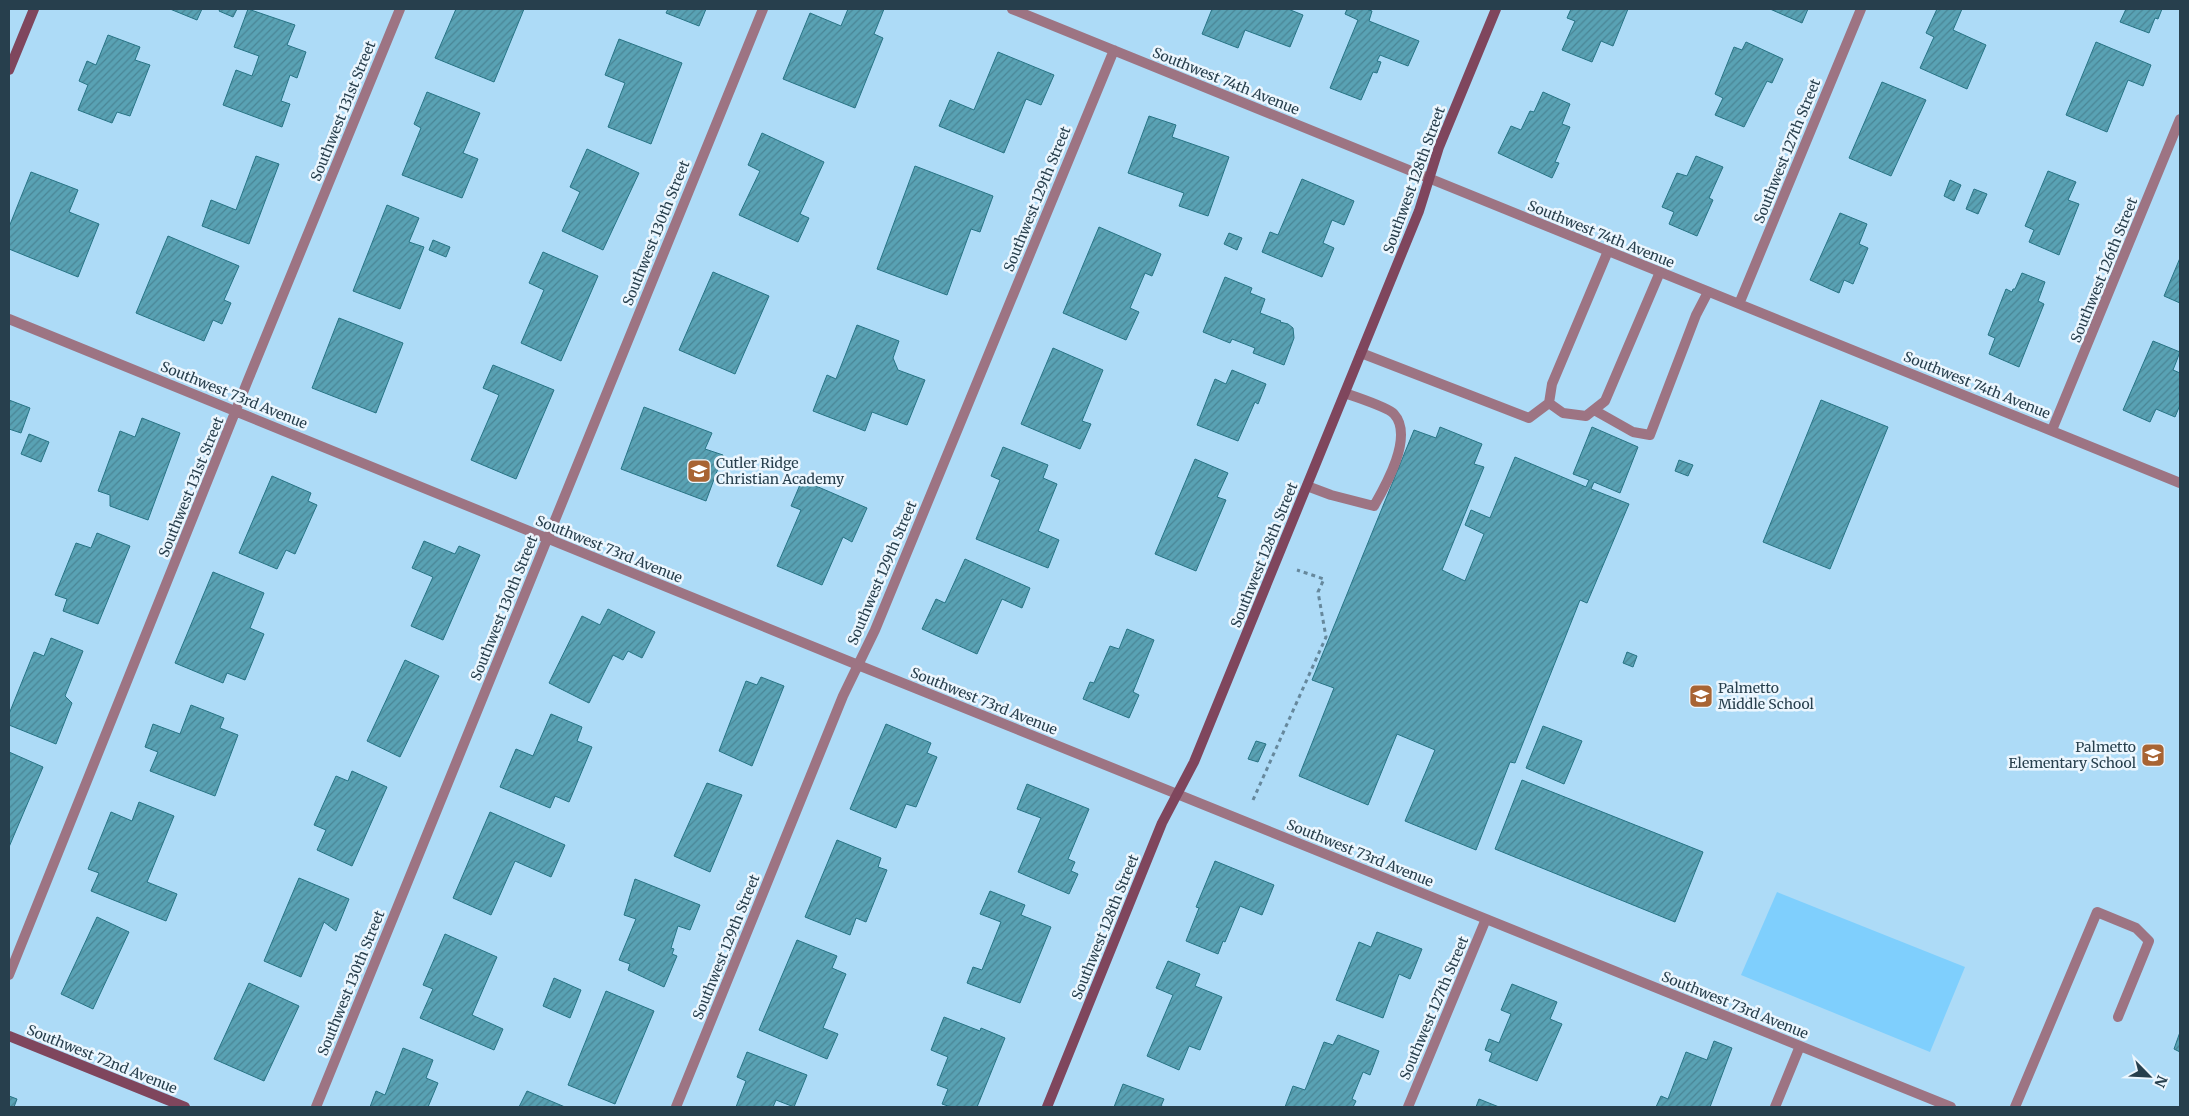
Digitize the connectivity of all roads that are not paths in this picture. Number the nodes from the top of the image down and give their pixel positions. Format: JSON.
{"nodes":[{"id":1,"x":34,"y":9,"type":"edge"},
{"id":2,"x":400,"y":9,"type":"edge"},
{"id":3,"x":763,"y":9,"type":"edge"},
{"id":4,"x":1012,"y":9,"type":"edge"},
{"id":5,"x":1496,"y":9,"type":"edge"},
{"id":6,"x":1861,"y":9,"type":"edge"},
{"id":7,"x":1114,"y":50,"type":"junction"},
{"id":8,"x":9,"y":70,"type":"edge"},
{"id":9,"x":2180,"y":119,"type":"edge"},
{"id":10,"x":1429,"y":179,"type":"junction"},
{"id":11,"x":1608,"y":251,"type":"junction"},
{"id":12,"x":1660,"y":272,"type":"junction"},
{"id":13,"x":1708,"y":292,"type":"junction"},
{"id":14,"x":1739,"y":304,"type":"junction"},
{"id":15,"x":9,"y":318,"type":"edge"},
{"id":16,"x":1362,"y":353,"type":"junction"},
{"id":17,"x":1345,"y":393,"type":"junction"},
{"id":18,"x":1549,"y":403,"type":"junction"},
{"id":19,"x":1594,"y":410,"type":"junction"},
{"id":20,"x":236,"y":411,"type":"junction"},
{"id":21,"x":2052,"y":430,"type":"junction"},
{"id":22,"x":2180,"y":483,"type":"edge"},
{"id":23,"x":1307,"y":486,"type":"junction"},
{"id":24,"x":547,"y":538,"type":"junction"},
{"id":25,"x":858,"y":665,"type":"junction"},
{"id":26,"x":1177,"y":794,"type":"junction"},
{"id":27,"x":1486,"y":920,"type":"junction"},
{"id":28,"x":9,"y":975,"type":"edge"},
{"id":29,"x":2118,"y":1017,"type":"dead end"},
{"id":30,"x":9,"y":1036,"type":"edge"},
{"id":31,"x":1800,"y":1046,"type":"junction"},
{"id":32,"x":185,"y":1107,"type":"edge"},
{"id":33,"x":316,"y":1107,"type":"edge"},
{"id":34,"x":676,"y":1107,"type":"edge"},
{"id":35,"x":1046,"y":1107,"type":"edge"},
{"id":36,"x":1408,"y":1107,"type":"edge"},
{"id":37,"x":1775,"y":1107,"type":"edge"},
{"id":38,"x":1951,"y":1107,"type":"edge"},
{"id":39,"x":2015,"y":1107,"type":"edge"}],
"edges":[{"from":1,"to":8,"type":"street"},
{"from":2,"to":20,"type":"street","name":"Southwest 131st Street"},
{"from":3,"to":24,"type":"street","name":"Southwest 130th Street"},
{"from":4,"to":7,"type":"street","name":"Southwest 74th Avenue"},
{"from":5,"to":10,"type":"street","name":"Southwest 128th Street"},
{"from":6,"to":14,"type":"street","name":"Southwest 127th Street"},
{"from":7,"to":10,"type":"street","name":"Southwest 74th Avenue"},
{"from":7,"to":25,"type":"street","name":"Southwest 129th Street"},
{"from":9,"to":21,"type":"street","name":"Southwest 126th Street"},
{"from":10,"to":11,"type":"street","name":"Southwest 74th Avenue"},
{"from":10,"to":16,"type":"street","name":"Southwest 128th Street"},
{"from":11,"to":12,"type":"street","name":"Southwest 74th Avenue"},
{"from":11,"to":18,"type":"street"},
{"from":12,"to":13,"type":"street","name":"Southwest 74th Avenue"},
{"from":12,"to":19,"type":"street"},
{"from":13,"to":14,"type":"street","name":"Southwest 74th Avenue"},
{"from":13,"to":19,"type":"street"},
{"from":14,"to":21,"type":"street","name":"Southwest 74th Avenue"},
{"from":15,"to":20,"type":"street","name":"Southwest 73rd Avenue"},
{"from":16,"to":17,"type":"street","name":"Southwest 128th Street"},
{"from":16,"to":18,"type":"street"},
{"from":17,"to":23,"type":"street","name":"Southwest 128th Street"},
{"from":17,"to":23,"type":"street"},
{"from":18,"to":19,"type":"street"},
{"from":20,"to":24,"type":"street","name":"Southwest 73rd Avenue"},
{"from":20,"to":28,"type":"street","name":"Southwest 131st Street"},
{"from":21,"to":22,"type":"street","name":"Southwest 74th Avenue"},
{"from":23,"to":26,"type":"street","name":"Southwest 128th Street"},
{"from":24,"to":25,"type":"street","name":"Southwest 73rd Avenue"},
{"from":24,"to":33,"type":"street","name":"Southwest 130th Street"},
{"from":25,"to":26,"type":"street","name":"Southwest 73rd Avenue"},
{"from":25,"to":34,"type":"street","name":"Southwest 129th Street"},
{"from":26,"to":27,"type":"street","name":"Southwest 73rd Avenue"},
{"from":26,"to":35,"type":"street","name":"Southwest 128th Street"},
{"from":27,"to":31,"type":"street","name":"Southwest 73rd Avenue"},
{"from":27,"to":36,"type":"street","name":"Southwest 127th Street"},
{"from":29,"to":39,"type":"street"},
{"from":30,"to":32,"type":"street","name":"Southwest 72nd Avenue"},
{"from":31,"to":37,"type":"street"},
{"from":31,"to":38,"type":"street","name":"Southwest 73rd Avenue"}]}
